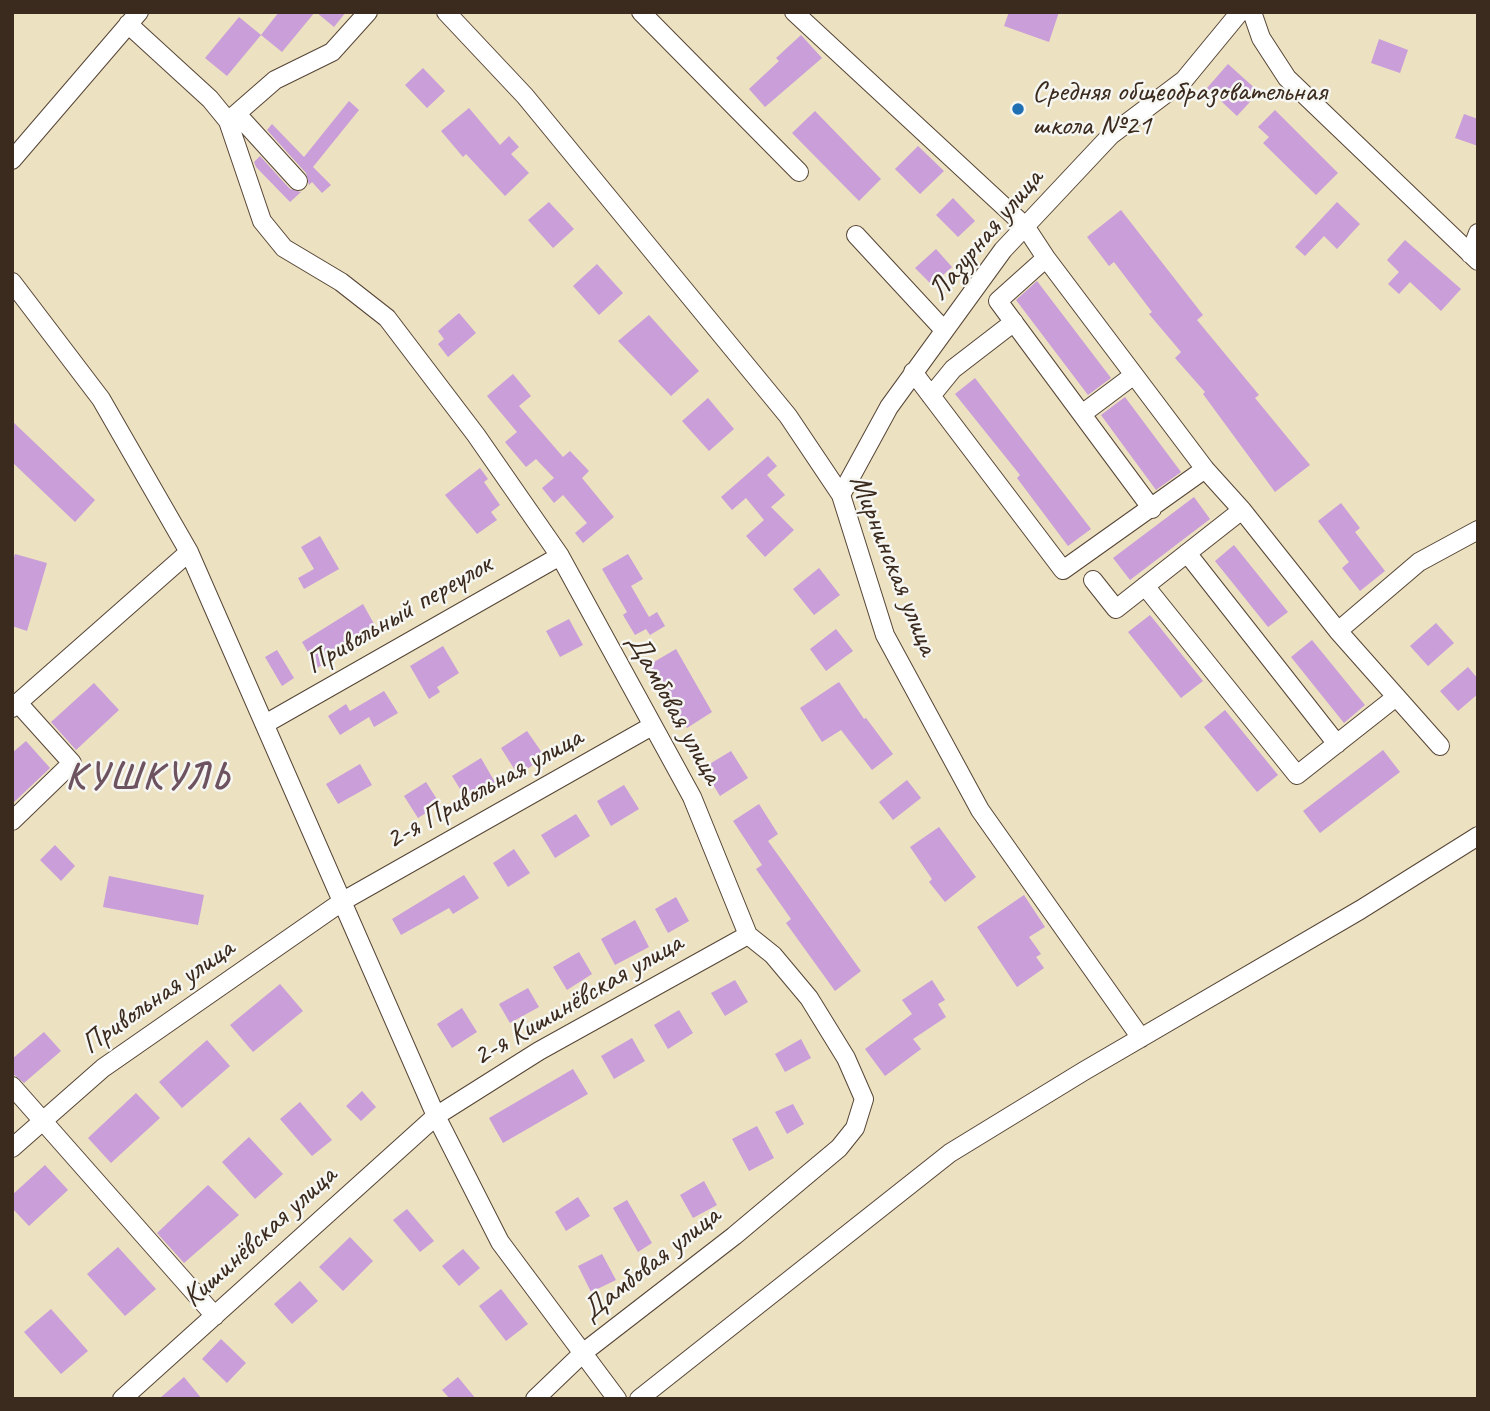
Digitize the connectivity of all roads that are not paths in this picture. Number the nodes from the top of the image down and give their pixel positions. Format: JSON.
{"nodes":[{"id":1,"x":368,"y":12,"type":"edge"},
{"id":2,"x":446,"y":12,"type":"edge"},
{"id":3,"x":641,"y":12,"type":"edge"},
{"id":4,"x":794,"y":12,"type":"edge"},
{"id":5,"x":1240,"y":12,"type":"edge"},
{"id":6,"x":1252,"y":12,"type":"edge"},
{"id":7,"x":133,"y":18,"type":"edge"},
{"id":8,"x":233,"y":117,"type":"junction"},
{"id":9,"x":12,"y":160,"type":"edge"},
{"id":10,"x":799,"y":172,"type":"dead end"},
{"id":11,"x":298,"y":181,"type":"dead end"},
{"id":12,"x":1025,"y":226,"type":"junction"},
{"id":13,"x":1478,"y":233,"type":"edge"},
{"id":14,"x":856,"y":235,"type":"dead end"},
{"id":15,"x":1474,"y":257,"type":"edge"},
{"id":16,"x":1046,"y":258,"type":"junction"},
{"id":17,"x":12,"y":282,"type":"edge"},
{"id":18,"x":1014,"y":322,"type":"junction"},
{"id":19,"x":943,"y":330,"type":"junction"},
{"id":20,"x":913,"y":372,"type":"junction"},
{"id":21,"x":1134,"y":375,"type":"junction"},
{"id":22,"x":931,"y":396,"type":"junction"},
{"id":23,"x":1082,"y":414,"type":"junction"},
{"id":24,"x":1205,"y":469,"type":"junction"},
{"id":25,"x":841,"y":495,"type":"junction"},
{"id":26,"x":1152,"y":509,"type":"junction"},
{"id":27,"x":1242,"y":510,"type":"junction"},
{"id":28,"x":1478,"y":530,"type":"edge"},
{"id":29,"x":189,"y":552,"type":"junction"},
{"id":30,"x":1187,"y":553,"type":"junction"},
{"id":31,"x":560,"y":556,"type":"junction"},
{"id":32,"x":1093,"y":580,"type":"dead end"},
{"id":33,"x":1145,"y":586,"type":"junction"},
{"id":34,"x":1338,"y":631,"type":"junction"},
{"id":35,"x":1396,"y":697,"type":"junction"},
{"id":36,"x":15,"y":706,"type":"edge"},
{"id":37,"x":265,"y":724,"type":"junction"},
{"id":38,"x":652,"y":726,"type":"junction"},
{"id":39,"x":1337,"y":744,"type":"junction"},
{"id":40,"x":1440,"y":746,"type":"dead end"},
{"id":41,"x":12,"y":821,"type":"edge"},
{"id":42,"x":1478,"y":836,"type":"edge"},
{"id":43,"x":343,"y":901,"type":"junction"},
{"id":44,"x":748,"y":935,"type":"junction"},
{"id":45,"x":1141,"y":1038,"type":"junction"},
{"id":46,"x":12,"y":1086,"type":"edge"},
{"id":47,"x":436,"y":1116,"type":"junction"},
{"id":48,"x":43,"y":1121,"type":"junction"},
{"id":49,"x":12,"y":1148,"type":"edge"},
{"id":50,"x":215,"y":1315,"type":"junction"},
{"id":51,"x":584,"y":1352,"type":"junction"},
{"id":52,"x":122,"y":1399,"type":"edge"},
{"id":53,"x":536,"y":1399,"type":"edge"},
{"id":54,"x":617,"y":1399,"type":"edge"},
{"id":55,"x":639,"y":1399,"type":"edge"}],
"edges":[{"from":1,"to":8,"type":"street"},
{"from":2,"to":25,"type":"street","name":"Мирнинская улица"},
{"from":3,"to":10,"type":"street"},
{"from":4,"to":12,"type":"street"},
{"from":5,"to":12,"type":"street","name":"Лазурная улица"},
{"from":6,"to":15,"type":"street"},
{"from":7,"to":8,"type":"street","name":"Дамбовая улица"},
{"from":7,"to":9,"type":"street"},
{"from":8,"to":11,"type":"street"},
{"from":8,"to":31,"type":"street","name":"Дамбовая улица"},
{"from":12,"to":16,"type":"street"},
{"from":12,"to":19,"type":"street","name":"Лазурная улица"},
{"from":13,"to":15,"type":"street"},
{"from":14,"to":19,"type":"street"},
{"from":16,"to":18,"type":"street"},
{"from":16,"to":21,"type":"street"},
{"from":17,"to":29,"type":"street"},
{"from":18,"to":22,"type":"street"},
{"from":18,"to":23,"type":"street"},
{"from":19,"to":20,"type":"street","name":"Лазурная улица"},
{"from":20,"to":22,"type":"street"},
{"from":20,"to":25,"type":"street","name":"Лазурная улица"},
{"from":21,"to":23,"type":"street"},
{"from":21,"to":24,"type":"street"},
{"from":22,"to":26,"type":"street"},
{"from":23,"to":26,"type":"street"},
{"from":24,"to":26,"type":"street"},
{"from":24,"to":27,"type":"street"},
{"from":25,"to":45,"type":"street","name":"Мирнинская улица"},
{"from":27,"to":30,"type":"street"},
{"from":27,"to":34,"type":"street"},
{"from":28,"to":34,"type":"street"},
{"from":29,"to":36,"type":"street"},
{"from":29,"to":37,"type":"street"},
{"from":30,"to":33,"type":"street"},
{"from":30,"to":39,"type":"street"},
{"from":31,"to":37,"type":"street","name":"Привольный переулок"},
{"from":31,"to":38,"type":"street","name":"Дамбовая улица"},
{"from":32,"to":33,"type":"street"},
{"from":33,"to":39,"type":"street"},
{"from":34,"to":35,"type":"street"},
{"from":35,"to":39,"type":"street"},
{"from":35,"to":40,"type":"street"},
{"from":36,"to":41,"type":"street"},
{"from":37,"to":43,"type":"street"},
{"from":38,"to":43,"type":"street","name":"2-я Привольная улица"},
{"from":38,"to":44,"type":"street","name":"Дамбовая улица"},
{"from":42,"to":45,"type":"street"},
{"from":43,"to":47,"type":"street"},
{"from":43,"to":48,"type":"street","name":"Привольная улица"},
{"from":44,"to":47,"type":"street","name":"2-я Кишинёвская улица"},
{"from":44,"to":51,"type":"street","name":"Дамбовая улица"},
{"from":45,"to":55,"type":"street"},
{"from":46,"to":48,"type":"street"},
{"from":47,"to":50,"type":"street","name":"Кишинёвская улица"},
{"from":47,"to":51,"type":"street"},
{"from":48,"to":49,"type":"street","name":"Привольная улица"},
{"from":48,"to":50,"type":"street"},
{"from":50,"to":52,"type":"street","name":"Кишинёвская улица"},
{"from":51,"to":53,"type":"street","name":"Дамбовая улица"},
{"from":51,"to":54,"type":"street"}]}
